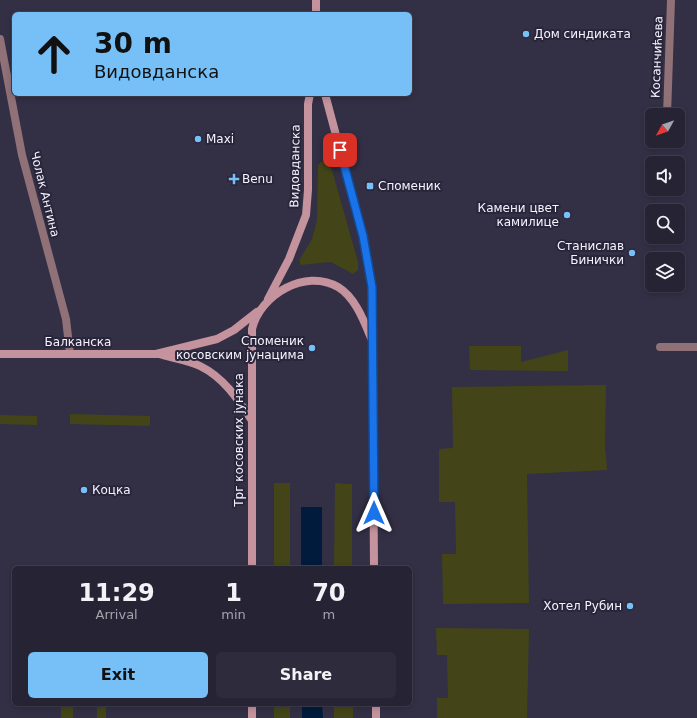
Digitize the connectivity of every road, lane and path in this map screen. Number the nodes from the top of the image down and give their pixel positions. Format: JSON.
{"nodes":[{"id":1,"x":316,"y":0,"type":"edge"},
{"id":2,"x":671,"y":0,"type":"edge"},
{"id":3,"x":316,"y":12,"type":"edge"},
{"id":4,"x":0,"y":39,"type":"edge"},
{"id":5,"x":310,"y":96,"type":"edge"},
{"id":6,"x":327,"y":96,"type":"edge"},
{"id":7,"x":667,"y":108,"type":"edge"},
{"id":8,"x":266,"y":302,"type":"junction"},
{"id":9,"x":259,"y":310,"type":"junction"},
{"id":10,"x":373,"y":342,"type":"junction"},
{"id":11,"x":660,"y":347,"type":"dead end"},
{"id":12,"x":697,"y":347,"type":"edge"},
{"id":13,"x":0,"y":354,"type":"edge"},
{"id":14,"x":70,"y":354,"type":"junction"},
{"id":15,"x":156,"y":354,"type":"junction"},
{"id":16,"x":251,"y":419,"type":"junction"},
{"id":17,"x":252,"y":566,"type":"edge"},
{"id":18,"x":374,"y":566,"type":"edge"},
{"id":19,"x":252,"y":706,"type":"edge"},
{"id":20,"x":376,"y":706,"type":"edge"},
{"id":21,"x":252,"y":718,"type":"edge"},
{"id":22,"x":376,"y":718,"type":"edge"}],
"edges":[{"from":1,"to":3,"type":"main road"},
{"from":2,"to":7,"type":"street","name":"Косанчићева"},
{"from":4,"to":14,"type":"street","name":"Чолак Антина"},
{"from":5,"to":8,"type":"main road","name":"Видовданска"},
{"from":6,"to":10,"type":"main road"},
{"from":8,"to":9,"type":"main road","name":"Трг косовских јунака"},
{"from":8,"to":10,"type":"main road","name":"Трг косовских јунака"},
{"from":9,"to":15,"type":"main road","name":"Балканска"},
{"from":9,"to":16,"type":"main road","name":"Трг косовских јунака"},
{"from":10,"to":18,"type":"main road","name":"Трг косовских јунака"},
{"from":11,"to":12,"type":"street"},
{"from":13,"to":14,"type":"main road","name":"Балканска"},
{"from":14,"to":15,"type":"main road","name":"Балканска"},
{"from":15,"to":16,"type":"main road","name":"Балканска"},
{"from":16,"to":17,"type":"main road","name":"Трг косовских јунака"},
{"from":19,"to":21,"type":"main road"},
{"from":20,"to":22,"type":"main road"}]}
